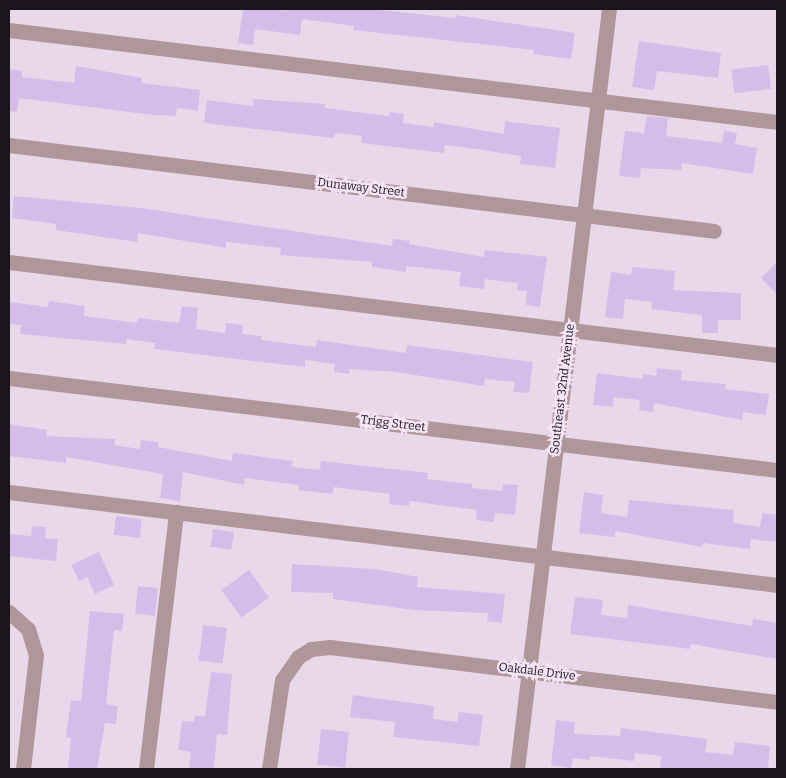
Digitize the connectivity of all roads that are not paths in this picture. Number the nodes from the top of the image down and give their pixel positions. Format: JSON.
{"nodes":[{"id":1,"x":609,"y":9,"type":"edge"},
{"id":2,"x":9,"y":30,"type":"edge"},
{"id":3,"x":598,"y":100,"type":"junction"},
{"id":4,"x":777,"y":122,"type":"edge"},
{"id":5,"x":9,"y":145,"type":"edge"},
{"id":6,"x":584,"y":215,"type":"junction"},
{"id":7,"x":714,"y":231,"type":"dead end"},
{"id":8,"x":9,"y":262,"type":"edge"},
{"id":9,"x":570,"y":330,"type":"junction"},
{"id":10,"x":777,"y":355,"type":"edge"},
{"id":11,"x":9,"y":378,"type":"edge"},
{"id":12,"x":556,"y":444,"type":"junction"},
{"id":13,"x":777,"y":470,"type":"edge"},
{"id":14,"x":9,"y":492,"type":"edge"},
{"id":15,"x":176,"y":512,"type":"junction"},
{"id":16,"x":542,"y":555,"type":"junction"},
{"id":17,"x":777,"y":585,"type":"edge"},
{"id":18,"x":15,"y":616,"type":"edge"},
{"id":19,"x":528,"y":671,"type":"junction"},
{"id":20,"x":777,"y":702,"type":"edge"},
{"id":21,"x":23,"y":769,"type":"edge"},
{"id":22,"x":146,"y":769,"type":"edge"},
{"id":23,"x":270,"y":769,"type":"edge"},
{"id":24,"x":517,"y":769,"type":"edge"}],
"edges":[{"from":1,"to":3,"type":"street","name":"Southeast 32nd Avenue"},
{"from":2,"to":3,"type":"street"},
{"from":3,"to":4,"type":"street"},
{"from":3,"to":6,"type":"street","name":"Southeast 32nd Avenue"},
{"from":5,"to":6,"type":"street","name":"Dunaway Street"},
{"from":6,"to":7,"type":"street","name":"Dunaway Street"},
{"from":6,"to":9,"type":"street","name":"Southeast 32nd Avenue"},
{"from":8,"to":9,"type":"street"},
{"from":9,"to":10,"type":"street"},
{"from":9,"to":12,"type":"street","name":"Southeast 32nd Avenue"},
{"from":11,"to":12,"type":"street","name":"Trigg Street"},
{"from":12,"to":13,"type":"street","name":"Trigg Street"},
{"from":12,"to":16,"type":"street","name":"Southeast 32nd Avenue"},
{"from":14,"to":15,"type":"street"},
{"from":15,"to":16,"type":"street"},
{"from":15,"to":22,"type":"street"},
{"from":16,"to":17,"type":"street"},
{"from":16,"to":19,"type":"street","name":"Southeast 32nd Avenue"},
{"from":18,"to":21,"type":"street"},
{"from":19,"to":20,"type":"street","name":"Oakdale Drive"},
{"from":19,"to":23,"type":"street","name":"Oakdale Drive"},
{"from":19,"to":24,"type":"street","name":"Southeast 32nd Avenue"}]}
